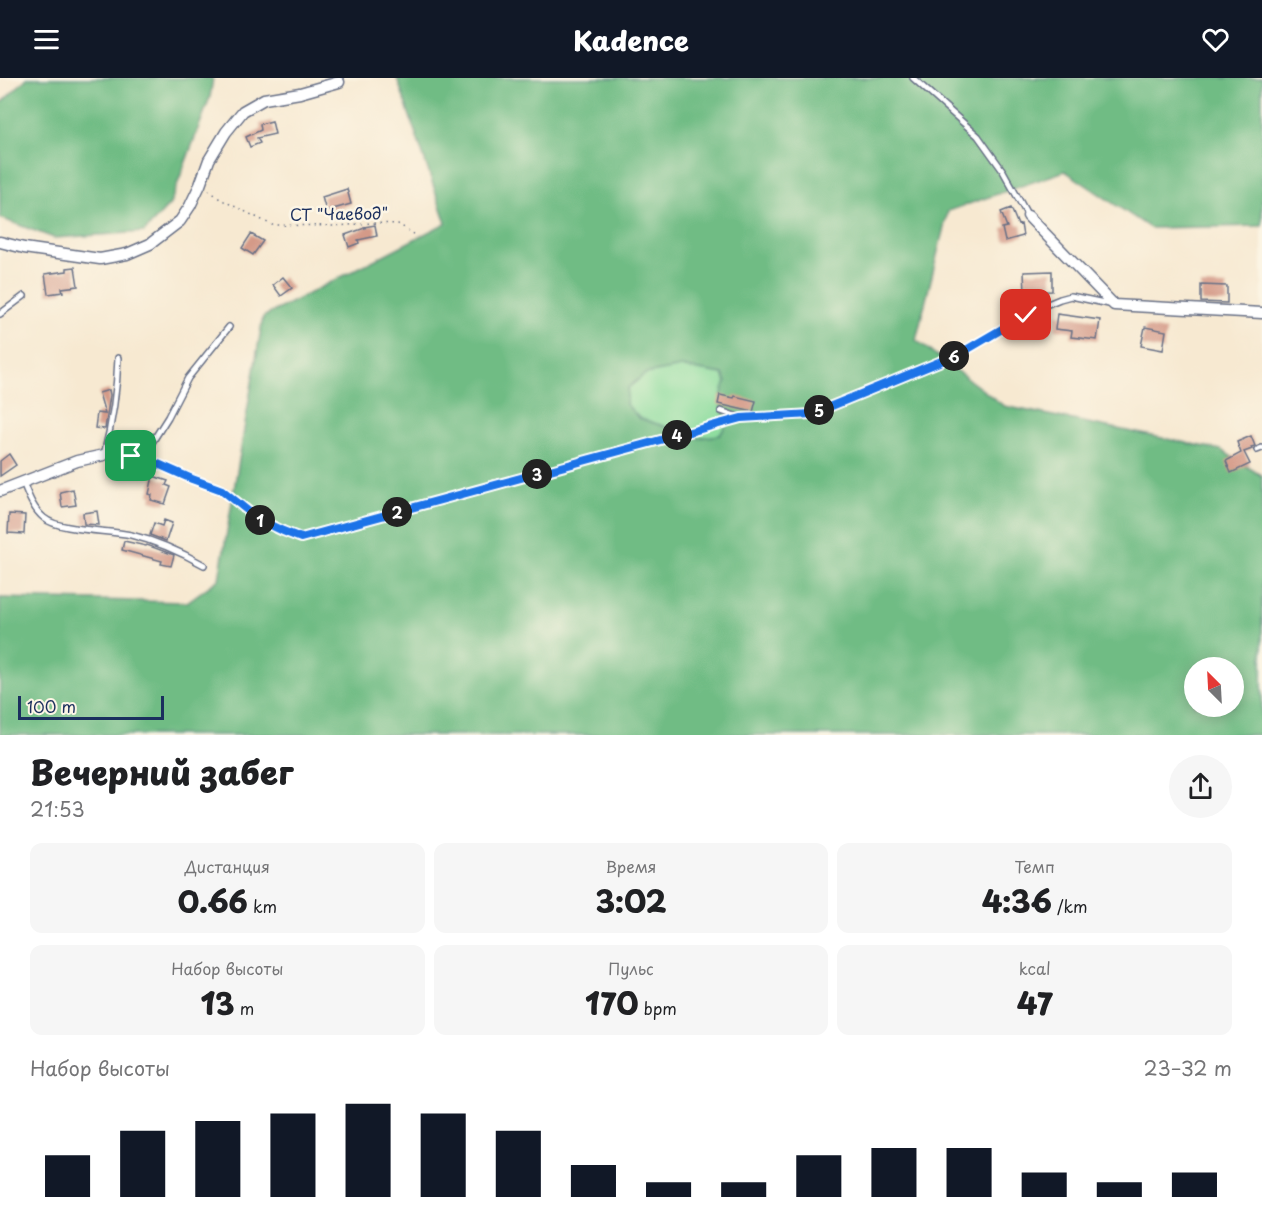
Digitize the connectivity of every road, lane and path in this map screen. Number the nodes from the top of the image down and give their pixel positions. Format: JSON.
{"nodes":[{"id":1,"x":913,"y":78,"type":"edge"},
{"id":2,"x":339,"y":82,"type":"dead end"},
{"id":3,"x":200,"y":185,"type":"junction"},
{"id":4,"x":1029,"y":216,"type":"joint"},
{"id":5,"x":414,"y":234,"type":"dead end"},
{"id":6,"x":0,"y":242,"type":"edge"},
{"id":7,"x":24,"y":296,"type":"dead end"},
{"id":8,"x":1114,"y":305,"type":"junction"},
{"id":9,"x":1262,"y":313,"type":"edge"},
{"id":10,"x":0,"y":314,"type":"edge"},
{"id":11,"x":229,"y":327,"type":"dead end"},
{"id":12,"x":118,"y":358,"type":"dead end"},
{"id":13,"x":721,"y":411,"type":"dead end"},
{"id":14,"x":741,"y":418,"type":"junction"},
{"id":15,"x":104,"y":455,"type":"junction"},
{"id":16,"x":131,"y":456,"type":"junction"},
{"id":17,"x":23,"y":482,"type":"junction"},
{"id":18,"x":222,"y":490,"type":"joint"},
{"id":19,"x":0,"y":491,"type":"edge"},
{"id":20,"x":204,"y":565,"type":"dead end"}],
"edges":[{"from":1,"to":4,"type":"lane"},
{"from":2,"to":3,"type":"street"},
{"from":3,"to":5,"type":"path","name":"СТ \"Чаевод\""},
{"from":3,"to":6,"type":"street"},
{"from":4,"to":8,"type":"street"},
{"from":7,"to":10,"type":"lane"},
{"from":8,"to":9,"type":"street"},
{"from":8,"to":14,"type":"lane"},
{"from":11,"to":16,"type":"lane"},
{"from":12,"to":15,"type":"lane"},
{"from":13,"to":14,"type":"lane"},
{"from":14,"to":18,"type":"path"},
{"from":15,"to":16,"type":"lane"},
{"from":15,"to":17,"type":"street"},
{"from":16,"to":18,"type":"lane"},
{"from":17,"to":19,"type":"street"},
{"from":17,"to":20,"type":"lane"}]}
